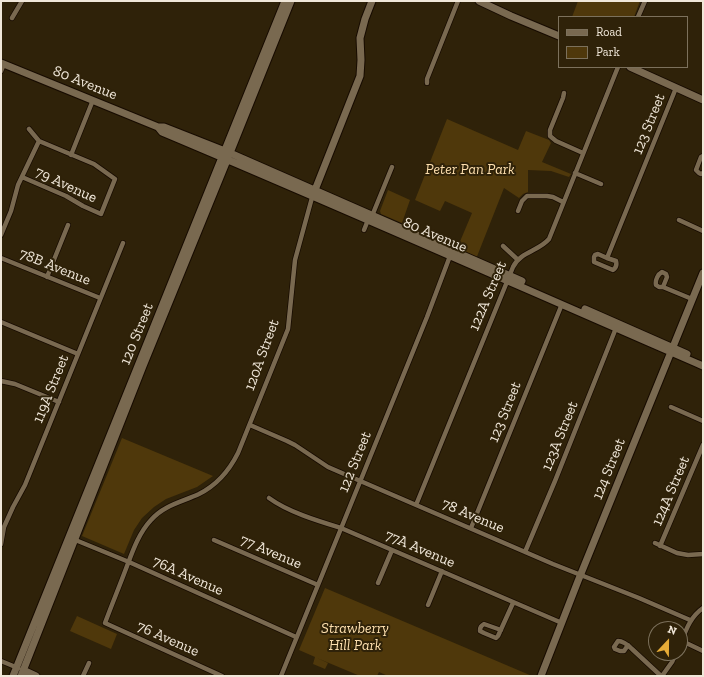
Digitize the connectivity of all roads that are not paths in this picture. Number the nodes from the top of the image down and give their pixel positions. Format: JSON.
{"nodes":[{"id":1,"x":22,"y":1,"type":"edge"},
{"id":2,"x":285,"y":1,"type":"edge"},
{"id":3,"x":291,"y":1,"type":"edge"},
{"id":4,"x":372,"y":1,"type":"edge"},
{"id":5,"x":458,"y":1,"type":"edge"},
{"id":6,"x":479,"y":1,"type":"edge"},
{"id":7,"x":645,"y":1,"type":"edge"},
{"id":8,"x":638,"y":16,"type":"edge"},
{"id":9,"x":12,"y":18,"type":"dead end"},
{"id":10,"x":277,"y":21,"type":"junction"},
{"id":11,"x":278,"y":34,"type":"junction"},
{"id":12,"x":558,"y":36,"type":"edge"},
{"id":13,"x":270,"y":39,"type":"junction"},
{"id":14,"x":271,"y":52,"type":"junction"},
{"id":15,"x":2,"y":66,"type":"edge"},
{"id":16,"x":618,"y":68,"type":"edge"},
{"id":17,"x":632,"y":68,"type":"edge"},
{"id":18,"x":427,"y":83,"type":"dead end"},
{"id":19,"x":676,"y":88,"type":"junction"},
{"id":20,"x":564,"y":93,"type":"dead end"},
{"id":21,"x":93,"y":100,"type":"junction"},
{"id":22,"x":703,"y":100,"type":"edge"},
{"id":23,"x":29,"y":130,"type":"dead end"},
{"id":24,"x":39,"y":141,"type":"junction"},
{"id":25,"x":584,"y":153,"type":"junction"},
{"id":26,"x":71,"y":155,"type":"junction"},
{"id":27,"x":226,"y":155,"type":"junction"},
{"id":28,"x":703,"y":156,"type":"edge"},
{"id":29,"x":392,"y":167,"type":"dead end"},
{"id":30,"x":575,"y":173,"type":"junction"},
{"id":31,"x":703,"y":173,"type":"edge"},
{"id":32,"x":22,"y":177,"type":"junction"},
{"id":33,"x":600,"y":184,"type":"dead end"},
{"id":34,"x":314,"y":193,"type":"junction"},
{"id":35,"x":563,"y":202,"type":"junction"},
{"id":36,"x":518,"y":211,"type":"dead end"},
{"id":37,"x":370,"y":218,"type":"junction"},
{"id":38,"x":679,"y":220,"type":"dead end"},
{"id":39,"x":68,"y":224,"type":"dead end"},
{"id":40,"x":364,"y":230,"type":"dead end"},
{"id":41,"x":703,"y":231,"type":"edge"},
{"id":42,"x":1,"y":235,"type":"edge"},
{"id":43,"x":123,"y":243,"type":"dead end"},
{"id":44,"x":504,"y":246,"type":"dead end"},
{"id":45,"x":450,"y":256,"type":"junction"},
{"id":46,"x":1,"y":258,"type":"edge"},
{"id":47,"x":607,"y":258,"type":"junction"},
{"id":48,"x":517,"y":259,"type":"junction"},
{"id":49,"x":703,"y":273,"type":"edge"},
{"id":50,"x":47,"y":277,"type":"junction"},
{"id":51,"x":508,"y":278,"type":"junction"},
{"id":52,"x":663,"y":286,"type":"dead end"},
{"id":53,"x":100,"y":298,"type":"junction"},
{"id":54,"x":692,"y":299,"type":"junction"},
{"id":55,"x":562,"y":304,"type":"junction"},
{"id":56,"x":578,"y":306,"type":"junction"},
{"id":57,"x":1,"y":322,"type":"edge"},
{"id":58,"x":616,"y":328,"type":"junction"},
{"id":59,"x":634,"y":330,"type":"junction"},
{"id":60,"x":151,"y":340,"type":"junction"},
{"id":61,"x":672,"y":350,"type":"junction"},
{"id":62,"x":78,"y":354,"type":"junction"},
{"id":63,"x":703,"y":361,"type":"edge"},
{"id":64,"x":703,"y":366,"type":"edge"},
{"id":65,"x":1,"y":381,"type":"edge"},
{"id":66,"x":59,"y":402,"type":"junction"},
{"id":67,"x":671,"y":407,"type":"dead end"},
{"id":68,"x":120,"y":411,"type":"junction"},
{"id":69,"x":703,"y":421,"type":"edge"},
{"id":70,"x":250,"y":425,"type":"junction"},
{"id":71,"x":117,"y":431,"type":"junction"},
{"id":72,"x":703,"y":445,"type":"edge"},
{"id":73,"x":360,"y":481,"type":"junction"},
{"id":74,"x":269,"y":498,"type":"dead end"},
{"id":75,"x":416,"y":505,"type":"junction"},
{"id":76,"x":341,"y":528,"type":"junction"},
{"id":77,"x":471,"y":528,"type":"junction"},
{"id":78,"x":72,"y":539,"type":"junction"},
{"id":79,"x":214,"y":540,"type":"dead end"},
{"id":80,"x":655,"y":543,"type":"dead end"},
{"id":81,"x":1,"y":544,"type":"edge"},
{"id":82,"x":660,"y":546,"type":"junction"},
{"id":83,"x":392,"y":550,"type":"junction"},
{"id":84,"x":525,"y":552,"type":"junction"},
{"id":85,"x":703,"y":554,"type":"edge"},
{"id":86,"x":129,"y":562,"type":"junction"},
{"id":87,"x":442,"y":571,"type":"junction"},
{"id":88,"x":580,"y":576,"type":"junction"},
{"id":89,"x":378,"y":583,"type":"dead end"},
{"id":90,"x":318,"y":585,"type":"junction"},
{"id":91,"x":513,"y":602,"type":"junction"},
{"id":92,"x":428,"y":605,"type":"dead end"},
{"id":93,"x":703,"y":608,"type":"edge"},
{"id":94,"x":690,"y":620,"type":"junction"},
{"id":95,"x":105,"y":623,"type":"joint"},
{"id":96,"x":562,"y":623,"type":"junction"},
{"id":97,"x":688,"y":625,"type":"edge"},
{"id":98,"x":501,"y":630,"type":"dead end"},
{"id":99,"x":296,"y":638,"type":"junction"},
{"id":100,"x":628,"y":645,"type":"dead end"},
{"id":101,"x":688,"y":646,"type":"edge"},
{"id":102,"x":703,"y":651,"type":"edge"},
{"id":103,"x":672,"y":661,"type":"edge"},
{"id":104,"x":1,"y":662,"type":"edge"},
{"id":105,"x":89,"y":662,"type":"dead end"},
{"id":106,"x":20,"y":671,"type":"edge"},
{"id":107,"x":13,"y":676,"type":"edge"},
{"id":108,"x":36,"y":676,"type":"edge"},
{"id":109,"x":83,"y":676,"type":"edge"},
{"id":110,"x":222,"y":676,"type":"edge"},
{"id":111,"x":281,"y":676,"type":"edge"},
{"id":112,"x":541,"y":676,"type":"edge"},
{"id":113,"x":661,"y":676,"type":"edge"}],
"edges":[{"from":1,"to":9,"type":"street"},
{"from":2,"to":10,"type":"main road","name":"120 Street"},
{"from":3,"to":11,"type":"main road","name":"120 Street"},
{"from":4,"to":34,"type":"main road","name":"120A Street"},
{"from":5,"to":18,"type":"street"},
{"from":6,"to":12,"type":"main road"},
{"from":7,"to":8,"type":"street"},
{"from":10,"to":11,"type":"main road"},
{"from":10,"to":13,"type":"main road","name":"120 Street"},
{"from":11,"to":14,"type":"main road","name":"120 Street"},
{"from":13,"to":14,"type":"main road"},
{"from":13,"to":27,"type":"main road","name":"120 Street"},
{"from":14,"to":27,"type":"main road","name":"120 Street"},
{"from":15,"to":21,"type":"main road","name":"80 Avenue"},
{"from":16,"to":25,"type":"street","name":"122A Street"},
{"from":17,"to":19,"type":"main road"},
{"from":19,"to":22,"type":"main road"},
{"from":19,"to":47,"type":"street","name":"123 Street"},
{"from":20,"to":25,"type":"street"},
{"from":21,"to":26,"type":"street"},
{"from":21,"to":27,"type":"main road","name":"80 Avenue"},
{"from":23,"to":24,"type":"street"},
{"from":24,"to":26,"type":"street"},
{"from":24,"to":32,"type":"street"},
{"from":25,"to":30,"type":"street","name":"122A Street"},
{"from":26,"to":32,"type":"street","name":"79 Avenue"},
{"from":27,"to":34,"type":"main road","name":"80 Avenue"},
{"from":27,"to":60,"type":"main road","name":"120 Street"},
{"from":27,"to":60,"type":"main road","name":"120 Street"},
{"from":28,"to":31,"type":"street"},
{"from":29,"to":37,"type":"street"},
{"from":30,"to":33,"type":"street"},
{"from":30,"to":35,"type":"street","name":"122A Street"},
{"from":32,"to":42,"type":"street"},
{"from":34,"to":37,"type":"main road","name":"80 Avenue"},
{"from":34,"to":37,"type":"main road","name":"80 Avenue"},
{"from":34,"to":70,"type":"street","name":"120A Street"},
{"from":35,"to":36,"type":"street"},
{"from":35,"to":48,"type":"street","name":"122A Street"},
{"from":37,"to":40,"type":"street"},
{"from":37,"to":45,"type":"main road","name":"80 Avenue"},
{"from":37,"to":51,"type":"main road","name":"80 Avenue"},
{"from":38,"to":41,"type":"street"},
{"from":39,"to":50,"type":"street"},
{"from":43,"to":53,"type":"street","name":"119A Street"},
{"from":44,"to":48,"type":"street"},
{"from":45,"to":51,"type":"main road","name":"80 Avenue"},
{"from":45,"to":73,"type":"street","name":"122 Street"},
{"from":46,"to":50,"type":"street","name":"78B Avenue"},
{"from":47,"to":47,"type":"street"},
{"from":48,"to":51,"type":"street","name":"122A Street"},
{"from":49,"to":54,"type":"main road","name":"124 Street"},
{"from":50,"to":53,"type":"street","name":"78B Avenue"},
{"from":51,"to":55,"type":"main road","name":"80 Avenue"},
{"from":51,"to":56,"type":"main road","name":"80 Avenue"},
{"from":51,"to":75,"type":"street","name":"122A Street"},
{"from":52,"to":54,"type":"street"},
{"from":53,"to":62,"type":"street","name":"119A Street"},
{"from":54,"to":61,"type":"main road","name":"124 Street"},
{"from":55,"to":56,"type":"main road"},
{"from":55,"to":58,"type":"main road","name":"80 Avenue"},
{"from":55,"to":77,"type":"street","name":"123 Street"},
{"from":56,"to":59,"type":"main road","name":"80 Avenue"},
{"from":57,"to":62,"type":"street"},
{"from":58,"to":59,"type":"main road"},
{"from":58,"to":61,"type":"main road","name":"80 Avenue"},
{"from":58,"to":84,"type":"street","name":"123A Street"},
{"from":59,"to":61,"type":"main road","name":"80 Avenue"},
{"from":60,"to":68,"type":"main road","name":"120 Street"},
{"from":60,"to":71,"type":"main road","name":"120 Street"},
{"from":61,"to":63,"type":"main road","name":"80 Avenue"},
{"from":61,"to":64,"type":"main road","name":"80 Avenue"},
{"from":61,"to":88,"type":"main road","name":"124 Street"},
{"from":62,"to":66,"type":"street","name":"119A Street"},
{"from":65,"to":66,"type":"street"},
{"from":66,"to":81,"type":"street","name":"119A Street"},
{"from":67,"to":69,"type":"street"},
{"from":68,"to":71,"type":"main road"},
{"from":68,"to":78,"type":"main road","name":"120 Street"},
{"from":70,"to":73,"type":"street","name":"78 Avenue"},
{"from":70,"to":86,"type":"street","name":"120A Street"},
{"from":71,"to":78,"type":"main road","name":"120 Street"},
{"from":72,"to":82,"type":"street","name":"124A Street"},
{"from":73,"to":75,"type":"street","name":"78 Avenue"},
{"from":73,"to":76,"type":"street","name":"122 Street"},
{"from":74,"to":76,"type":"street","name":"77A Avenue"},
{"from":75,"to":77,"type":"street","name":"78 Avenue"},
{"from":76,"to":83,"type":"street","name":"77A Avenue"},
{"from":76,"to":90,"type":"street","name":"122 Street"},
{"from":77,"to":84,"type":"street","name":"78 Avenue"},
{"from":78,"to":86,"type":"street","name":"76A Avenue"},
{"from":78,"to":106,"type":"main road","name":"120 Street"},
{"from":79,"to":90,"type":"street","name":"77 Avenue"},
{"from":80,"to":82,"type":"street"},
{"from":82,"to":85,"type":"street"},
{"from":83,"to":87,"type":"street","name":"77A Avenue"},
{"from":83,"to":89,"type":"street"},
{"from":84,"to":88,"type":"street","name":"78 Avenue"},
{"from":86,"to":95,"type":"street","name":"120A Street"},
{"from":86,"to":99,"type":"street","name":"76A Avenue"},
{"from":87,"to":91,"type":"street","name":"77A Avenue"},
{"from":87,"to":92,"type":"street"},
{"from":88,"to":94,"type":"street","name":"78 Avenue"},
{"from":88,"to":96,"type":"main road","name":"124 Street"},
{"from":90,"to":99,"type":"street","name":"122 Street"},
{"from":91,"to":96,"type":"street","name":"77A Avenue"},
{"from":91,"to":98,"type":"street"},
{"from":93,"to":94,"type":"street"},
{"from":94,"to":97,"type":"street"},
{"from":95,"to":110,"type":"street","name":"76 Avenue"},
{"from":96,"to":112,"type":"main road","name":"124 Street"},
{"from":99,"to":111,"type":"street","name":"122 Street"},
{"from":100,"to":113,"type":"street"},
{"from":101,"to":102,"type":"street"},
{"from":103,"to":113,"type":"street"},
{"from":104,"to":106,"type":"street"},
{"from":105,"to":109,"type":"street"},
{"from":106,"to":107,"type":"main road","name":"120 Street"},
{"from":106,"to":108,"type":"main road"}]}
